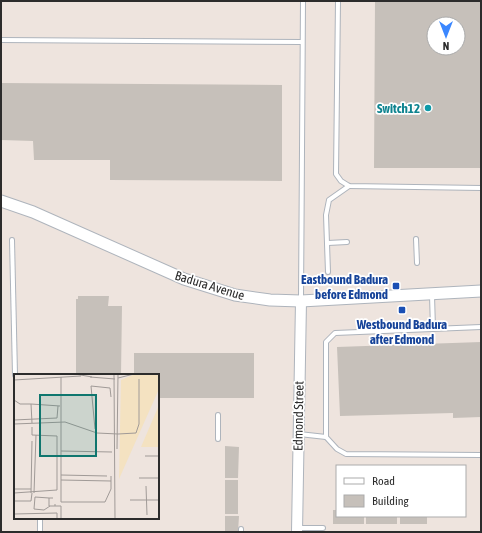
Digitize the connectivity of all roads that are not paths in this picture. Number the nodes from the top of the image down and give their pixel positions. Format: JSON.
{"nodes":[{"id":1,"x":303,"y":1,"type":"edge"},
{"id":2,"x":338,"y":1,"type":"edge"},
{"id":3,"x":1,"y":40,"type":"edge"},
{"id":4,"x":302,"y":42,"type":"junction"},
{"id":5,"x":349,"y":186,"type":"junction"},
{"id":6,"x":481,"y":188,"type":"edge"},
{"id":7,"x":1,"y":201,"type":"edge"},
{"id":8,"x":416,"y":239,"type":"dead end"},
{"id":9,"x":12,"y":240,"type":"dead end"},
{"id":10,"x":347,"y":242,"type":"dead end"},
{"id":11,"x":328,"y":243,"type":"junction"},
{"id":12,"x":416,"y":263,"type":"dead end"},
{"id":13,"x":328,"y":272,"type":"dead end"},
{"id":14,"x":481,"y":291,"type":"edge"},
{"id":15,"x":432,"y":294,"type":"junction"},
{"id":16,"x":301,"y":301,"type":"junction"},
{"id":17,"x":481,"y":327,"type":"edge"},
{"id":18,"x":433,"y":329,"type":"junction"},
{"id":19,"x":15,"y":374,"type":"edge"},
{"id":20,"x":218,"y":415,"type":"dead end"},
{"id":21,"x":298,"y":433,"type":"junction"},
{"id":22,"x":326,"y":437,"type":"junction"},
{"id":23,"x":218,"y":439,"type":"dead end"},
{"id":24,"x":481,"y":455,"type":"edge"},
{"id":25,"x":40,"y":519,"type":"edge"},
{"id":26,"x":323,"y":528,"type":"dead end"},
{"id":27,"x":297,"y":530,"type":"edge"},
{"id":28,"x":40,"y":532,"type":"edge"}],
"edges":[{"from":1,"to":4,"type":"lane"},
{"from":2,"to":5,"type":"lane"},
{"from":3,"to":4,"type":"lane"},
{"from":4,"to":16,"type":"lane"},
{"from":5,"to":6,"type":"lane"},
{"from":5,"to":11,"type":"lane"},
{"from":7,"to":16,"type":"main road","name":"Badura Avenue"},
{"from":8,"to":12,"type":"lane"},
{"from":9,"to":19,"type":"lane"},
{"from":10,"to":11,"type":"lane"},
{"from":11,"to":13,"type":"lane"},
{"from":14,"to":15,"type":"main road","name":"Badura Avenue"},
{"from":15,"to":16,"type":"main road","name":"Badura Avenue"},
{"from":15,"to":18,"type":"lane"},
{"from":16,"to":21,"type":"street","name":"Edmond Street"},
{"from":17,"to":18,"type":"lane"},
{"from":18,"to":22,"type":"lane"},
{"from":20,"to":23,"type":"lane"},
{"from":21,"to":22,"type":"lane"},
{"from":21,"to":27,"type":"street","name":"Edmond Street"},
{"from":22,"to":24,"type":"lane"},
{"from":25,"to":28,"type":"lane"},
{"from":26,"to":27,"type":"lane"}]}
